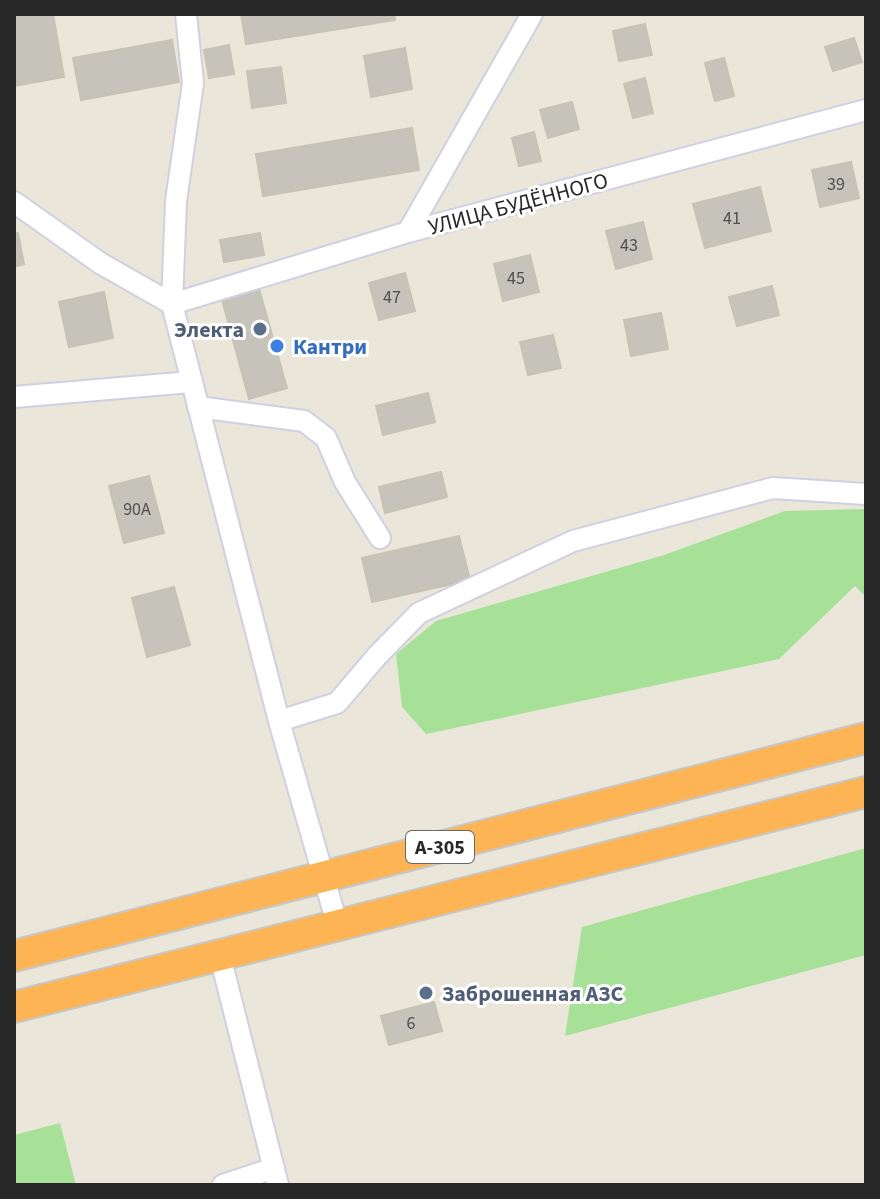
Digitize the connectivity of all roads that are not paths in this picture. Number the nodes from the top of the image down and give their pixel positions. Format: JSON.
{"nodes":[{"id":1,"x":186,"y":14,"type":"edge"},
{"id":2,"x":532,"y":14,"type":"edge"},
{"id":3,"x":866,"y":110,"type":"edge"},
{"id":4,"x":14,"y":202,"type":"edge"},
{"id":5,"x":408,"y":232,"type":"junction"},
{"id":6,"x":172,"y":304,"type":"junction"},
{"id":7,"x":191,"y":382,"type":"junction"},
{"id":8,"x":14,"y":397,"type":"edge"},
{"id":9,"x":198,"y":407,"type":"junction"},
{"id":10,"x":866,"y":494,"type":"edge"},
{"id":11,"x":380,"y":538,"type":"dead end"},
{"id":12,"x":279,"y":721,"type":"junction"},
{"id":13,"x":866,"y":738,"type":"edge"},
{"id":14,"x":866,"y":792,"type":"edge"},
{"id":15,"x":325,"y":877,"type":"junction"},
{"id":16,"x":338,"y":927,"type":"junction"},
{"id":17,"x":14,"y":956,"type":"edge"},
{"id":18,"x":220,"y":956,"type":"junction"},
{"id":19,"x":14,"y":1007,"type":"edge"},
{"id":20,"x":276,"y":1176,"type":"edge"},
{"id":21,"x":223,"y":1185,"type":"edge"}],
"edges":[{"from":1,"to":6,"type":"street"},
{"from":2,"to":5,"type":"street"},
{"from":3,"to":5,"type":"street","name":"УЛИЦА БУДЁННОГО"},
{"from":4,"to":6,"type":"street"},
{"from":5,"to":6,"type":"street","name":"УЛИЦА БУДЁННОГО"},
{"from":6,"to":7,"type":"street"},
{"from":7,"to":8,"type":"street"},
{"from":7,"to":9,"type":"street"},
{"from":9,"to":11,"type":"street"},
{"from":9,"to":12,"type":"street"},
{"from":10,"to":12,"type":"street"},
{"from":12,"to":15,"type":"street"},
{"from":13,"to":15,"type":"highway","number":"А-305"},
{"from":14,"to":16,"type":"highway","number":"А-305"},
{"from":15,"to":16,"type":"street"},
{"from":15,"to":17,"type":"highway","number":"А-305"},
{"from":16,"to":18,"type":"highway","number":"А-305"},
{"from":18,"to":19,"type":"highway","number":"А-305"},
{"from":18,"to":20,"type":"street"},
{"from":20,"to":21,"type":"street"}]}
